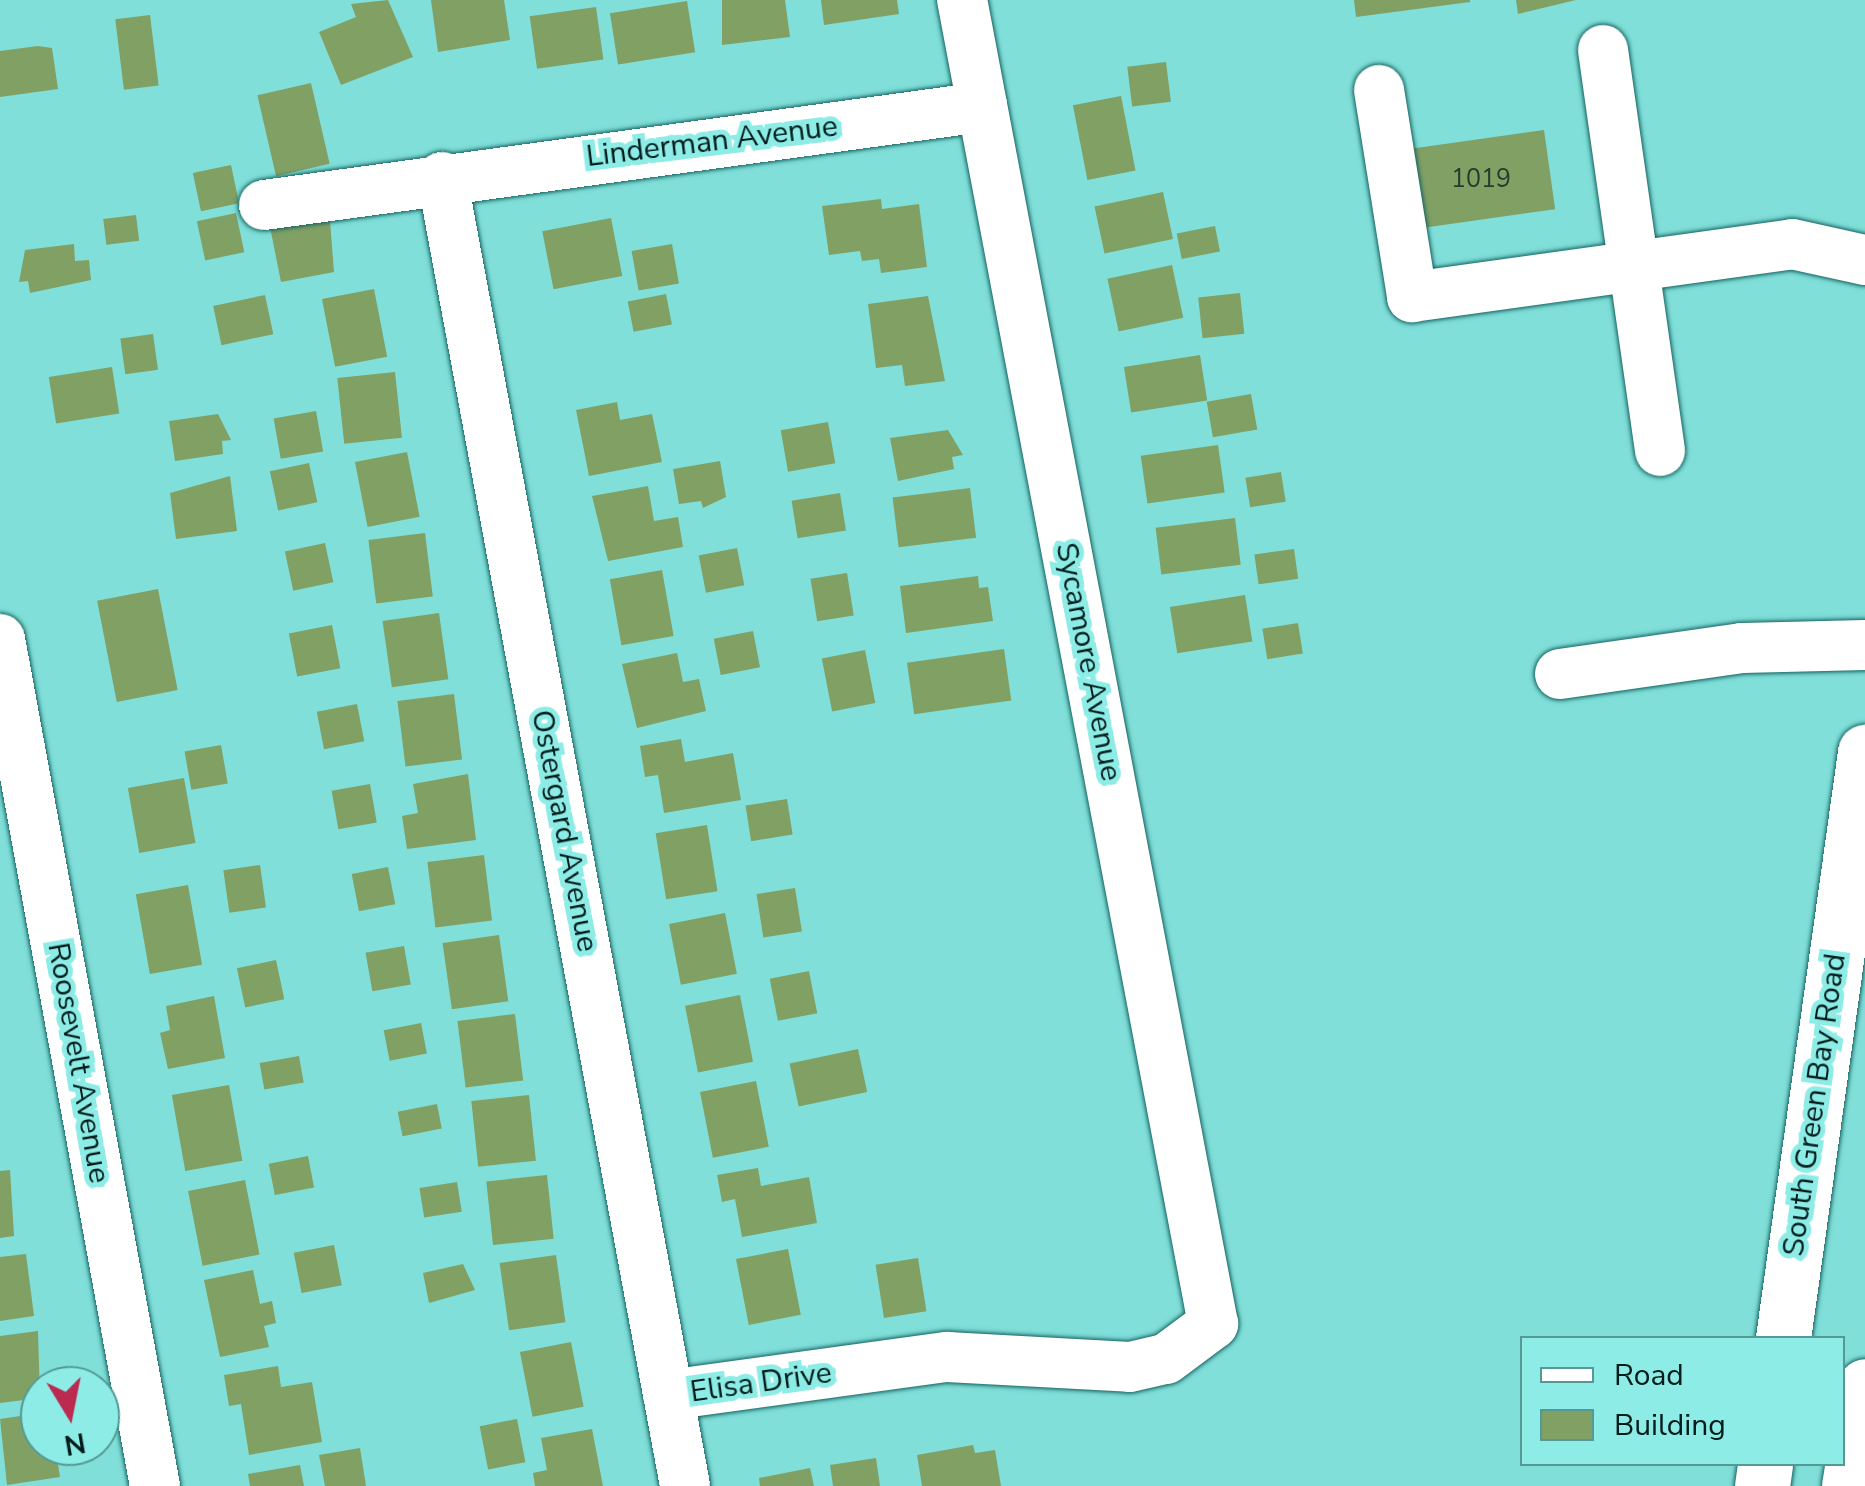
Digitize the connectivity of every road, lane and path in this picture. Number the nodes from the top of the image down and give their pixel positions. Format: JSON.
{"nodes":[{"id":1,"x":962,"y":0,"type":"edge"},
{"id":2,"x":1603,"y":50,"type":"dead end"},
{"id":3,"x":1379,"y":90,"type":"dead end"},
{"id":4,"x":982,"y":107,"type":"junction"},
{"id":5,"x":442,"y":177,"type":"junction"},
{"id":6,"x":264,"y":205,"type":"dead end"},
{"id":7,"x":1865,"y":260,"type":"edge"},
{"id":8,"x":1634,"y":266,"type":"junction"},
{"id":9,"x":1660,"y":451,"type":"dead end"},
{"id":10,"x":0,"y":639,"type":"edge"},
{"id":11,"x":1865,"y":645,"type":"edge"},
{"id":12,"x":1560,"y":674,"type":"dead end"},
{"id":13,"x":1865,"y":752,"type":"edge"},
{"id":14,"x":1213,"y":1324,"type":"joint"},
{"id":15,"x":1782,"y":1336,"type":"edge"},
{"id":16,"x":1865,"y":1386,"type":"edge"},
{"id":17,"x":668,"y":1395,"type":"junction"},
{"id":18,"x":156,"y":1486,"type":"edge"},
{"id":19,"x":685,"y":1486,"type":"edge"},
{"id":20,"x":1849,"y":1486,"type":"edge"}],
"edges":[{"from":1,"to":4,"type":"street","name":"Sycamore Avenue"},
{"from":2,"to":8,"type":"street"},
{"from":3,"to":8,"type":"street"},
{"from":4,"to":5,"type":"street","name":"Linderman Avenue"},
{"from":4,"to":14,"type":"street","name":"Sycamore Avenue"},
{"from":5,"to":6,"type":"street","name":"Linderman Avenue"},
{"from":5,"to":17,"type":"street","name":"Ostergard Avenue"},
{"from":7,"to":8,"type":"street"},
{"from":8,"to":9,"type":"street"},
{"from":10,"to":18,"type":"street","name":"Roosevelt Avenue"},
{"from":11,"to":12,"type":"street"},
{"from":13,"to":15,"type":"main road","name":"South Green Bay Road"},
{"from":14,"to":17,"type":"street","name":"Elisa Drive"},
{"from":16,"to":20,"type":"main road"},
{"from":17,"to":19,"type":"street","name":"Ostergard Avenue"}]}
